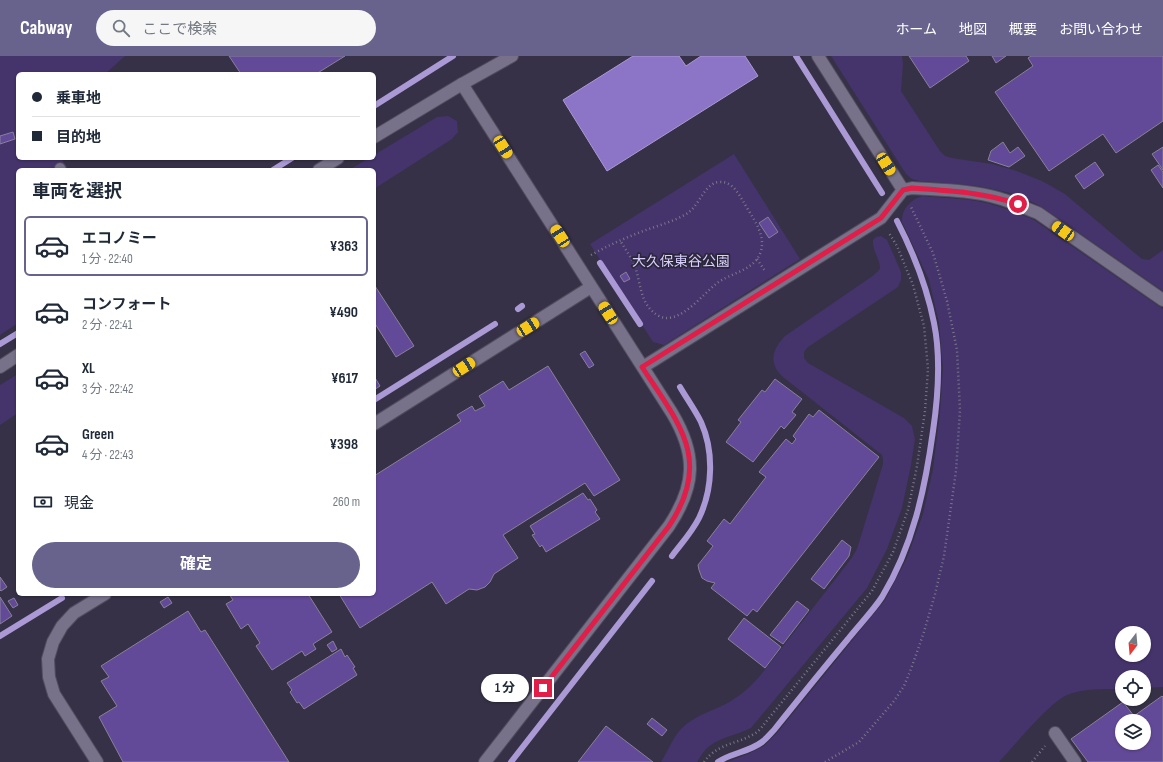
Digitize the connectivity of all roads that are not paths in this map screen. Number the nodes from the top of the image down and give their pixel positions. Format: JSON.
{"nodes":[{"id":1,"x":512,"y":56,"type":"edge"},
{"id":2,"x":818,"y":56,"type":"edge"},
{"id":3,"x":462,"y":84,"type":"junction"},
{"id":4,"x":376,"y":135,"type":"edge"},
{"id":5,"x":335,"y":160,"type":"edge"},
{"id":6,"x":322,"y":168,"type":"edge"},
{"id":7,"x":903,"y":190,"type":"junction"},
{"id":8,"x":592,"y":287,"type":"junction"},
{"id":9,"x":1163,"y":300,"type":"edge"},
{"id":10,"x":16,"y":356,"type":"edge"},
{"id":11,"x":0,"y":367,"type":"edge"},
{"id":12,"x":642,"y":367,"type":"junction"},
{"id":13,"x":376,"y":423,"type":"edge"},
{"id":14,"x":102,"y":596,"type":"edge"},
{"id":15,"x":1055,"y":733,"type":"dead end"},
{"id":16,"x":97,"y":762,"type":"edge"},
{"id":17,"x":485,"y":762,"type":"edge"},
{"id":18,"x":1075,"y":762,"type":"edge"}],
"edges":[{"from":1,"to":3,"type":"street"},
{"from":2,"to":7,"type":"street"},
{"from":3,"to":4,"type":"street"},
{"from":3,"to":8,"type":"street"},
{"from":5,"to":6,"type":"street"},
{"from":7,"to":9,"type":"street"},
{"from":7,"to":12,"type":"street"},
{"from":8,"to":12,"type":"street"},
{"from":8,"to":13,"type":"street"},
{"from":10,"to":11,"type":"street"},
{"from":12,"to":17,"type":"street"},
{"from":14,"to":16,"type":"street"},
{"from":15,"to":18,"type":"street"}]}
